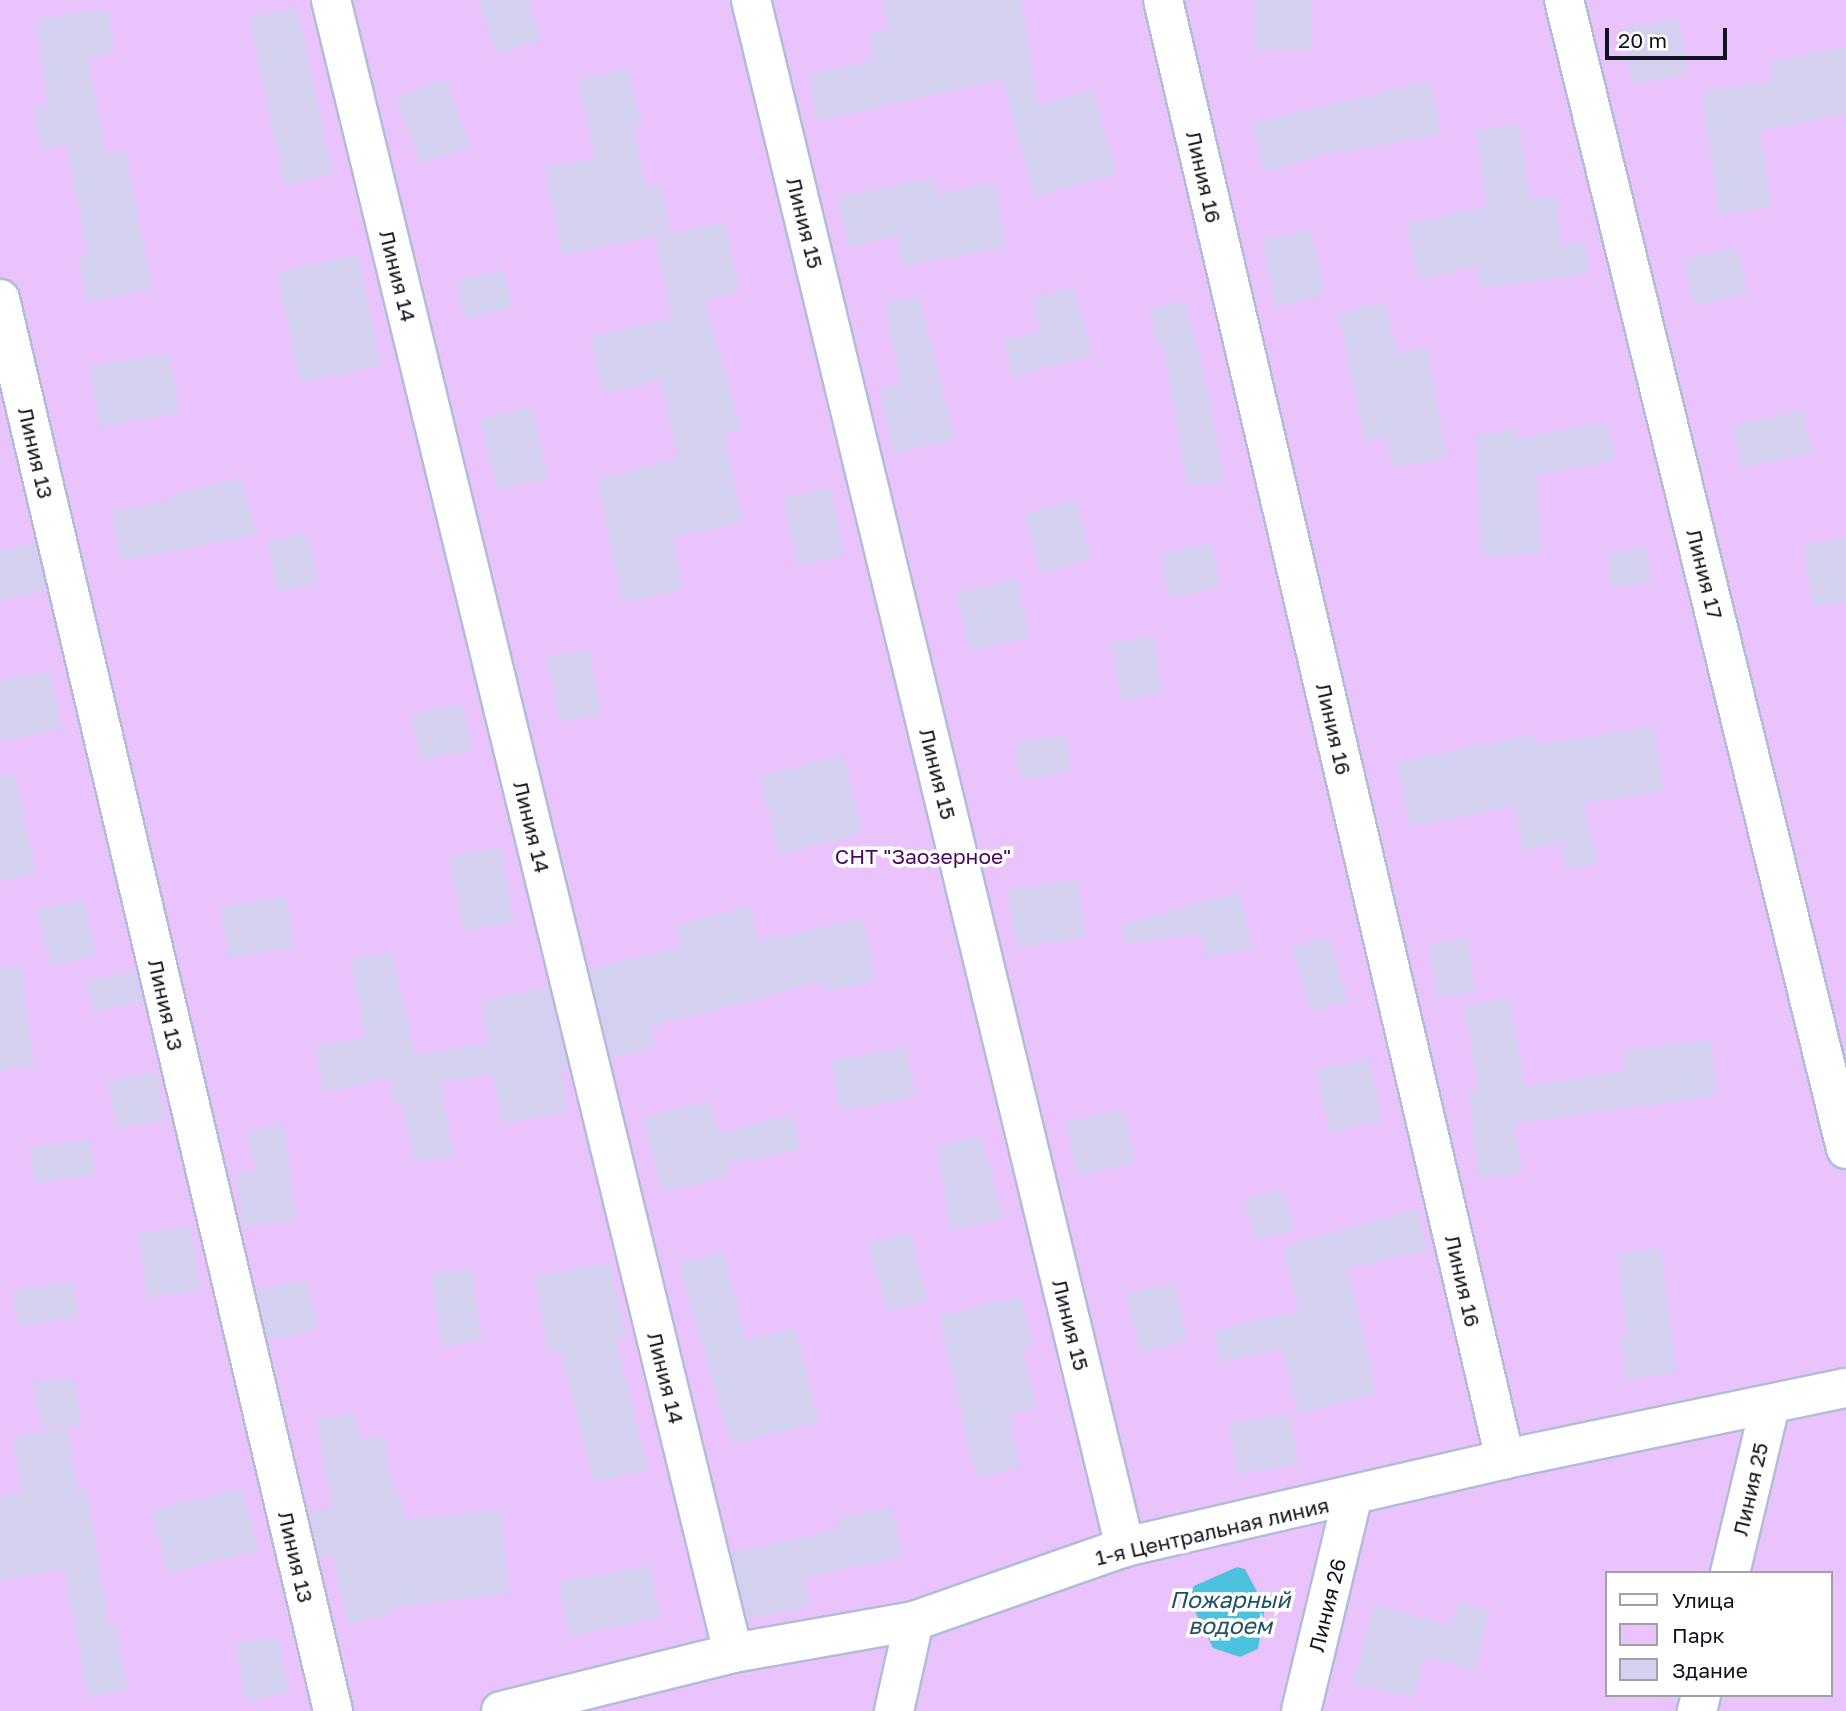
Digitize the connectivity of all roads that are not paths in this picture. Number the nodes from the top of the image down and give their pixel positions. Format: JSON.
{"nodes":[{"id":1,"x":331,"y":0,"type":"edge"},
{"id":2,"x":751,"y":0,"type":"edge"},
{"id":3,"x":1163,"y":0,"type":"edge"},
{"id":4,"x":1564,"y":0,"type":"edge"},
{"id":5,"x":0,"y":299,"type":"edge"},
{"id":6,"x":1846,"y":1149,"type":"edge"},
{"id":7,"x":1846,"y":1388,"type":"edge"},
{"id":8,"x":1770,"y":1405,"type":"junction"},
{"id":9,"x":1505,"y":1459,"type":"junction"},
{"id":10,"x":1352,"y":1498,"type":"junction"},
{"id":11,"x":1125,"y":1548,"type":"junction"},
{"id":12,"x":1730,"y":1571,"type":"edge"},
{"id":13,"x":914,"y":1621,"type":"junction"},
{"id":14,"x":733,"y":1653,"type":"junction"},
{"id":15,"x":333,"y":1711,"type":"edge"},
{"id":16,"x":501,"y":1711,"type":"edge"},
{"id":17,"x":894,"y":1711,"type":"edge"},
{"id":18,"x":1301,"y":1711,"type":"edge"}],
"edges":[{"from":1,"to":14,"type":"street","name":"Линия 14"},
{"from":2,"to":11,"type":"street","name":"Линия 15"},
{"from":3,"to":9,"type":"street","name":"Линия 16"},
{"from":4,"to":6,"type":"street","name":"Линия 17"},
{"from":5,"to":15,"type":"street","name":"Линия 13"},
{"from":7,"to":8,"type":"street","name":"1-я Центральная линия"},
{"from":8,"to":9,"type":"street","name":"1-я Центральная линия"},
{"from":8,"to":12,"type":"street","name":"Линия 25"},
{"from":9,"to":10,"type":"street","name":"1-я Центральная линия"},
{"from":10,"to":11,"type":"street","name":"1-я Центральная линия"},
{"from":10,"to":18,"type":"street","name":"Линия 26"},
{"from":11,"to":13,"type":"street","name":"1-я Центральная линия"},
{"from":13,"to":14,"type":"street","name":"1-я Центральная линия"},
{"from":13,"to":17,"type":"street"},
{"from":14,"to":16,"type":"street","name":"1-я Центральная линия"}]}
